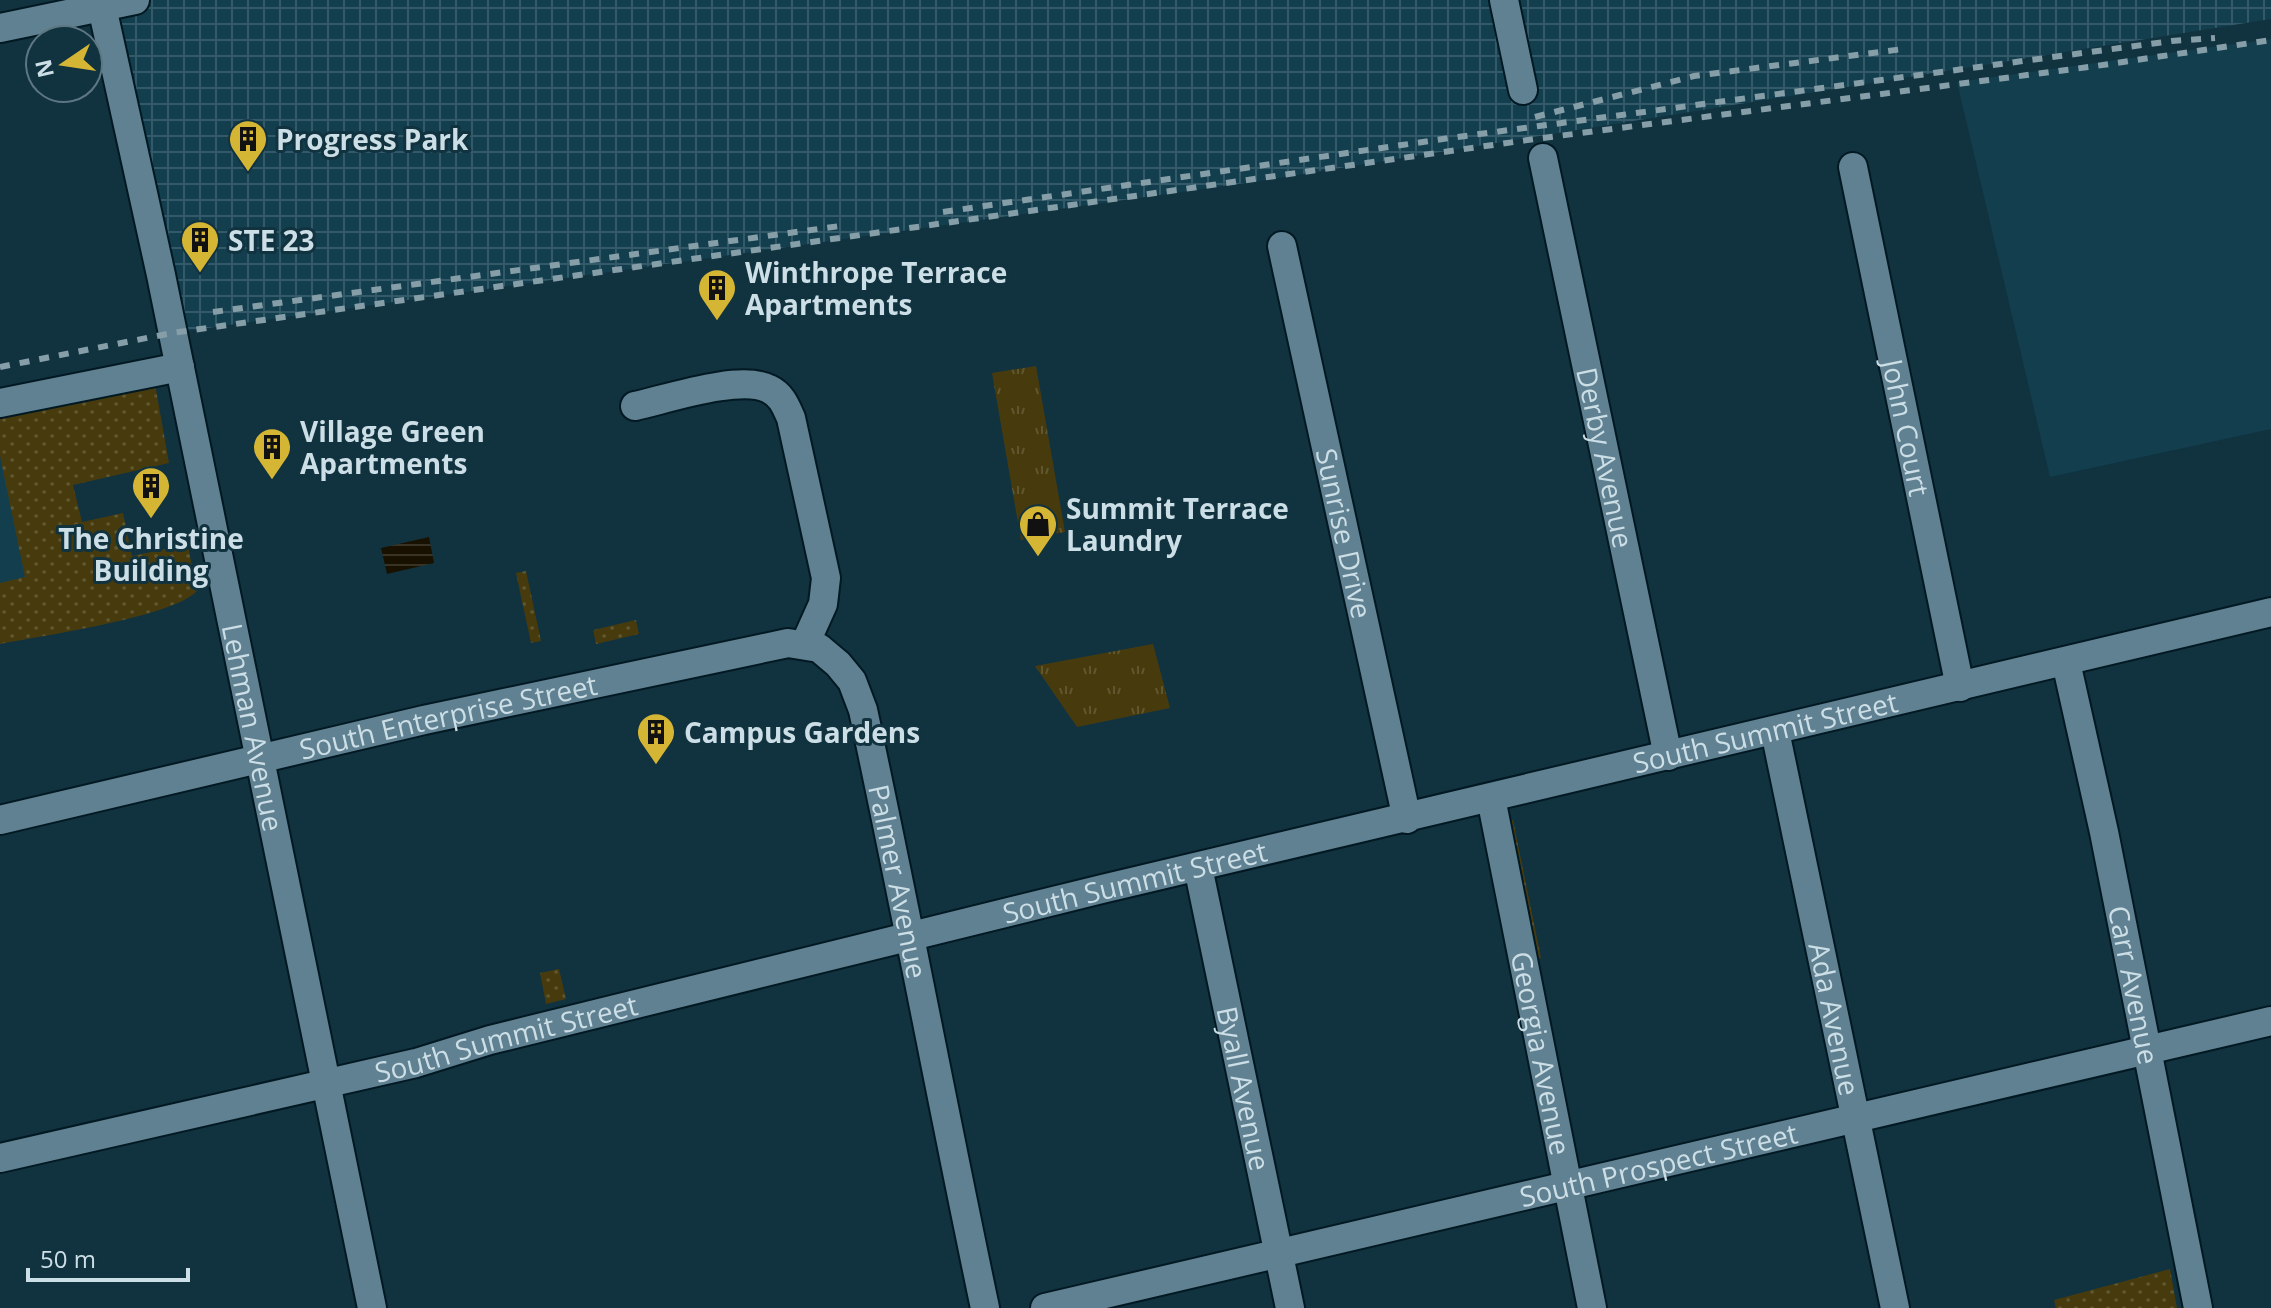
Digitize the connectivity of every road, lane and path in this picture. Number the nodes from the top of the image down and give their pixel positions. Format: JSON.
{"nodes":[{"id":1,"x":135,"y":0,"type":"edge"},
{"id":2,"x":1504,"y":0,"type":"edge"},
{"id":3,"x":102,"y":7,"type":"junction"},
{"id":4,"x":34,"y":10,"type":"edge"},
{"id":5,"x":0,"y":28,"type":"edge"},
{"id":6,"x":1523,"y":90,"type":"dead end"},
{"id":7,"x":1543,"y":158,"type":"dead end"},
{"id":8,"x":1853,"y":167,"type":"dead end"},
{"id":9,"x":1282,"y":246,"type":"dead end"},
{"id":10,"x":180,"y":367,"type":"junction"},
{"id":11,"x":0,"y":403,"type":"edge"},
{"id":12,"x":635,"y":406,"type":"dead end"},
{"id":13,"x":2271,"y":612,"type":"edge"},
{"id":14,"x":805,"y":644,"type":"junction"},
{"id":15,"x":2066,"y":662,"type":"junction"},
{"id":16,"x":1960,"y":687,"type":"junction"},
{"id":17,"x":1775,"y":731,"type":"junction"},
{"id":18,"x":1668,"y":756,"type":"junction"},
{"id":19,"x":260,"y":758,"type":"junction"},
{"id":20,"x":1491,"y":798,"type":"junction"},
{"id":21,"x":1407,"y":819,"type":"junction"},
{"id":22,"x":0,"y":820,"type":"edge"},
{"id":23,"x":1198,"y":867,"type":"junction"},
{"id":24,"x":913,"y":938,"type":"junction"},
{"id":25,"x":2271,"y":1021,"type":"edge"},
{"id":26,"x":2146,"y":1050,"type":"junction"},
{"id":27,"x":326,"y":1084,"type":"junction"},
{"id":28,"x":1858,"y":1119,"type":"junction"},
{"id":29,"x":0,"y":1158,"type":"edge"},
{"id":30,"x":1568,"y":1186,"type":"junction"},
{"id":31,"x":1278,"y":1253,"type":"junction"},
{"id":32,"x":372,"y":1308,"type":"edge"},
{"id":33,"x":985,"y":1308,"type":"edge"},
{"id":34,"x":1045,"y":1308,"type":"edge"},
{"id":35,"x":1290,"y":1308,"type":"edge"},
{"id":36,"x":1592,"y":1308,"type":"edge"},
{"id":37,"x":1895,"y":1308,"type":"edge"},
{"id":38,"x":2198,"y":1308,"type":"edge"}],
"edges":[{"from":1,"to":3,"type":"street"},
{"from":2,"to":6,"type":"street"},
{"from":3,"to":4,"type":"street"},
{"from":3,"to":10,"type":"street","name":"Lehman Avenue"},
{"from":4,"to":5,"type":"street"},
{"from":7,"to":18,"type":"street","name":"Derby Avenue"},
{"from":8,"to":16,"type":"street","name":"John Court"},
{"from":9,"to":21,"type":"street","name":"Sunrise Drive"},
{"from":10,"to":11,"type":"street"},
{"from":10,"to":19,"type":"street","name":"Lehman Avenue"},
{"from":12,"to":14,"type":"street"},
{"from":13,"to":15,"type":"street","name":"South Summit Street"},
{"from":14,"to":19,"type":"street","name":"South Enterprise Street"},
{"from":14,"to":24,"type":"street","name":"Palmer Avenue"},
{"from":15,"to":16,"type":"street","name":"South Summit Street"},
{"from":15,"to":26,"type":"street","name":"Carr Avenue"},
{"from":16,"to":17,"type":"street","name":"South Summit Street"},
{"from":17,"to":18,"type":"street","name":"South Summit Street"},
{"from":17,"to":28,"type":"street","name":"Ada Avenue"},
{"from":18,"to":20,"type":"street","name":"South Summit Street"},
{"from":19,"to":22,"type":"street","name":"South Enterprise Street"},
{"from":19,"to":27,"type":"street","name":"Lehman Avenue"},
{"from":20,"to":21,"type":"street","name":"South Summit Street"},
{"from":20,"to":30,"type":"street","name":"Georgia Avenue"},
{"from":21,"to":23,"type":"street","name":"South Summit Street"},
{"from":23,"to":24,"type":"street","name":"South Summit Street"},
{"from":23,"to":31,"type":"street","name":"Byall Avenue"},
{"from":24,"to":27,"type":"street","name":"South Summit Street"},
{"from":24,"to":33,"type":"street","name":"Palmer Avenue"},
{"from":25,"to":26,"type":"street","name":"South Prospect Street"},
{"from":26,"to":28,"type":"street","name":"South Prospect Street"},
{"from":26,"to":38,"type":"street","name":"Carr Avenue"},
{"from":27,"to":29,"type":"street","name":"South Summit Street"},
{"from":27,"to":32,"type":"street","name":"Lehman Avenue"},
{"from":28,"to":30,"type":"street","name":"South Prospect Street"},
{"from":28,"to":37,"type":"street","name":"Ada Avenue"},
{"from":30,"to":31,"type":"street","name":"South Prospect Street"},
{"from":30,"to":36,"type":"street","name":"Georgia Avenue"},
{"from":31,"to":34,"type":"street","name":"South Prospect Street"},
{"from":31,"to":35,"type":"street","name":"Byall Avenue"}]}
